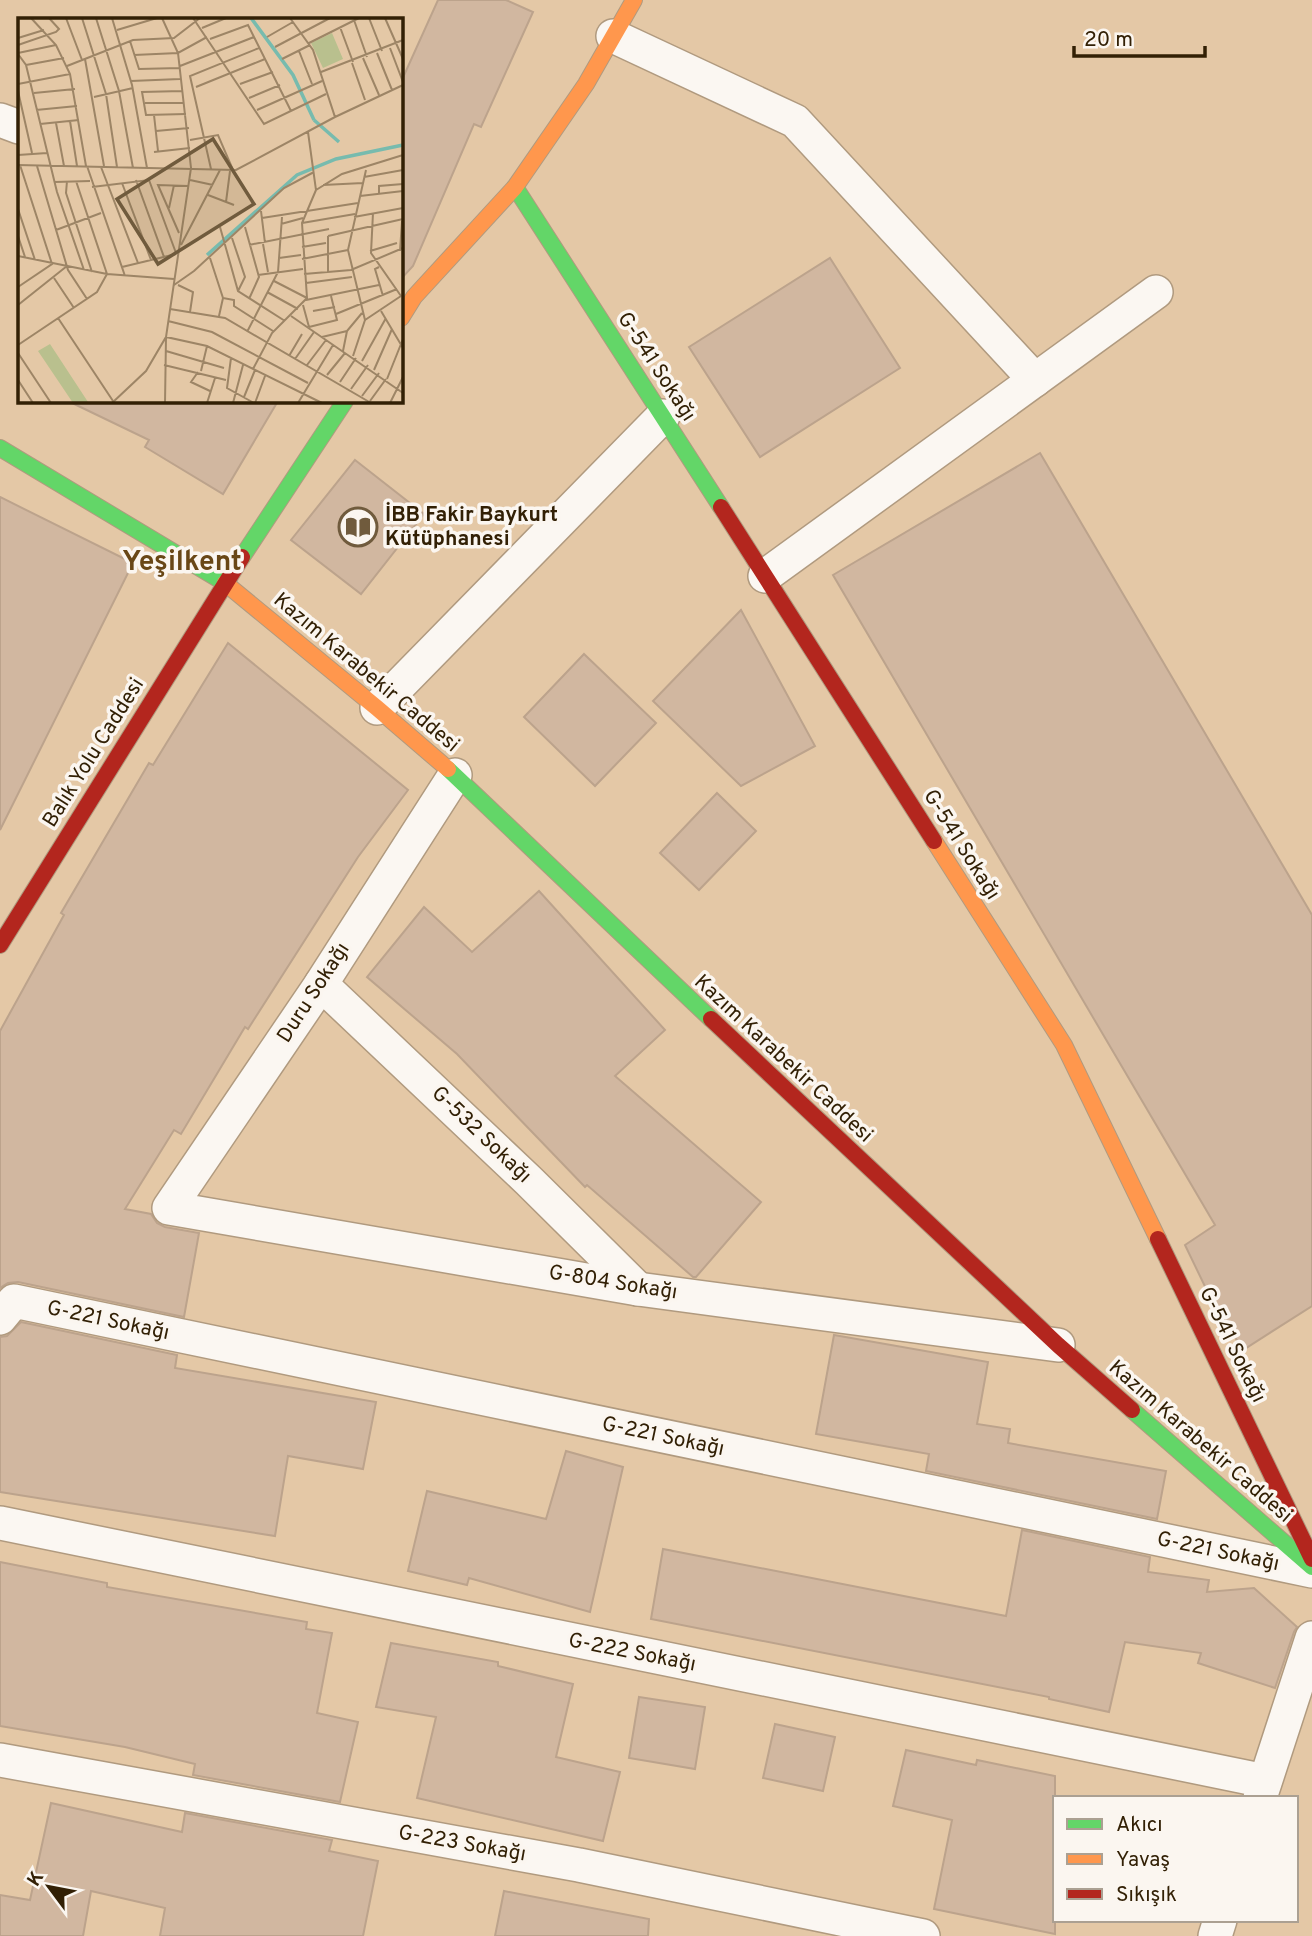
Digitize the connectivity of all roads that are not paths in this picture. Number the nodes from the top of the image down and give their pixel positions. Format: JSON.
{"nodes":[{"id":1,"x":634,"y":0,"type":"edge"},
{"id":2,"x":614,"y":36,"type":"junction"},
{"id":3,"x":0,"y":120,"type":"edge"},
{"id":4,"x":18,"y":127,"type":"edge"},
{"id":5,"x":514,"y":187,"type":"junction"},
{"id":6,"x":1156,"y":292,"type":"dead end"},
{"id":7,"x":405,"y":302,"type":"edge"},
{"id":8,"x":1035,"y":380,"type":"junction"},
{"id":9,"x":344,"y":402,"type":"edge"},
{"id":10,"x":663,"y":416,"type":"junction"},
{"id":11,"x":0,"y":448,"type":"edge"},
{"id":12,"x":765,"y":576,"type":"junction"},
{"id":13,"x":225,"y":583,"type":"junction"},
{"id":14,"x":377,"y":708,"type":"junction"},
{"id":15,"x":455,"y":775,"type":"junction"},
{"id":16,"x":0,"y":944,"type":"edge"},
{"id":17,"x":321,"y":984,"type":"junction"},
{"id":18,"x":169,"y":1208,"type":"joint"},
{"id":19,"x":639,"y":1289,"type":"junction"},
{"id":20,"x":7,"y":1310,"type":"edge"},
{"id":21,"x":1058,"y":1345,"type":"junction"},
{"id":22,"x":0,"y":1523,"type":"edge"},
{"id":23,"x":1312,"y":1559,"type":"edge"},
{"id":24,"x":1312,"y":1569,"type":"edge"},
{"id":25,"x":1312,"y":1638,"type":"edge"},
{"id":26,"x":0,"y":1760,"type":"edge"},
{"id":27,"x":1262,"y":1789,"type":"edge"},
{"id":28,"x":923,"y":1936,"type":"edge"}],
"edges":[{"from":1,"to":2,"type":"main road"},
{"from":2,"to":5,"type":"main road"},
{"from":2,"to":8,"type":"street"},
{"from":3,"to":4,"type":"street"},
{"from":5,"to":7,"type":"main road"},
{"from":5,"to":10,"type":"main road","name":"G-541 Sokağı"},
{"from":6,"to":8,"type":"street"},
{"from":8,"to":12,"type":"street"},
{"from":9,"to":13,"type":"main road","name":"Balık Yolu Caddesi"},
{"from":10,"to":12,"type":"main road","name":"G-541 Sokağı"},
{"from":10,"to":14,"type":"street"},
{"from":11,"to":13,"type":"main road","name":"Kazım Karabekir Caddesi"},
{"from":12,"to":23,"type":"main road","name":"G-541 Sokağı"},
{"from":13,"to":14,"type":"main road","name":"Kazım Karabekir Caddesi"},
{"from":13,"to":16,"type":"main road","name":"Balık Yolu Caddesi"},
{"from":14,"to":15,"type":"main road","name":"Kazım Karabekir Caddesi"},
{"from":15,"to":17,"type":"street","name":"Duru Sokağı"},
{"from":15,"to":21,"type":"main road","name":"Kazım Karabekir Caddesi"},
{"from":17,"to":18,"type":"street","name":"Duru Sokağı"},
{"from":17,"to":19,"type":"street","name":"G-532 Sokağı"},
{"from":18,"to":19,"type":"street","name":"G-804 Sokağı"},
{"from":19,"to":21,"type":"street","name":"G-804 Sokağı"},
{"from":20,"to":24,"type":"street","name":"G-221 Sokağı"},
{"from":21,"to":24,"type":"main road","name":"Kazım Karabekir Caddesi"},
{"from":22,"to":27,"type":"street","name":"G-222 Sokağı"},
{"from":25,"to":27,"type":"street"},
{"from":26,"to":28,"type":"street","name":"G-223 Sokağı"}]}
